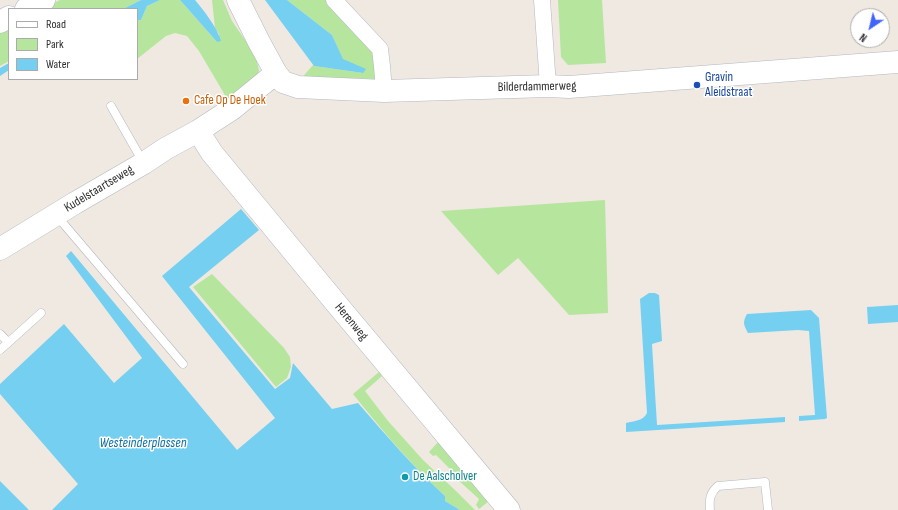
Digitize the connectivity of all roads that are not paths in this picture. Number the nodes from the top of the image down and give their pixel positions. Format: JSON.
{"nodes":[{"id":1,"x":238,"y":0,"type":"edge"},
{"id":2,"x":334,"y":0,"type":"edge"},
{"id":3,"x":542,"y":0,"type":"edge"},
{"id":4,"x":48,"y":2,"type":"edge"},
{"id":5,"x":29,"y":8,"type":"edge"},
{"id":6,"x":898,"y":62,"type":"edge"},
{"id":7,"x":276,"y":73,"type":"junction"},
{"id":8,"x":548,"y":86,"type":"junction"},
{"id":9,"x":384,"y":91,"type":"junction"},
{"id":10,"x":110,"y":106,"type":"dead end"},
{"id":11,"x":198,"y":131,"type":"junction"},
{"id":12,"x":144,"y":163,"type":"junction"},
{"id":13,"x":57,"y":214,"type":"junction"},
{"id":14,"x":0,"y":249,"type":"edge"},
{"id":15,"x":41,"y":312,"type":"dead end"},
{"id":16,"x":0,"y":334,"type":"edge"},
{"id":17,"x":8,"y":342,"type":"junction"},
{"id":18,"x":0,"y":350,"type":"edge"},
{"id":19,"x":183,"y":364,"type":"dead end"},
{"id":20,"x":509,"y":510,"type":"edge"},
{"id":21,"x":710,"y":510,"type":"edge"},
{"id":22,"x":768,"y":510,"type":"edge"}],
"edges":[{"from":1,"to":7,"type":"street"},
{"from":2,"to":9,"type":"street"},
{"from":3,"to":8,"type":"street"},
{"from":4,"to":5,"type":"street"},
{"from":6,"to":8,"type":"street","name":"Bilderdammerweg"},
{"from":7,"to":9,"type":"street","name":"Bilderdammerweg"},
{"from":7,"to":11,"type":"street"},
{"from":8,"to":9,"type":"street","name":"Bilderdammerweg"},
{"from":10,"to":12,"type":"lane"},
{"from":11,"to":12,"type":"street","name":"Kudelstaartseweg"},
{"from":11,"to":20,"type":"street","name":"Herenweg"},
{"from":12,"to":13,"type":"street","name":"Kudelstaartseweg"},
{"from":13,"to":14,"type":"street","name":"Kudelstaartseweg"},
{"from":13,"to":19,"type":"lane"},
{"from":15,"to":17,"type":"lane"},
{"from":16,"to":17,"type":"lane"},
{"from":17,"to":18,"type":"lane"},
{"from":21,"to":22,"type":"lane"}]}
